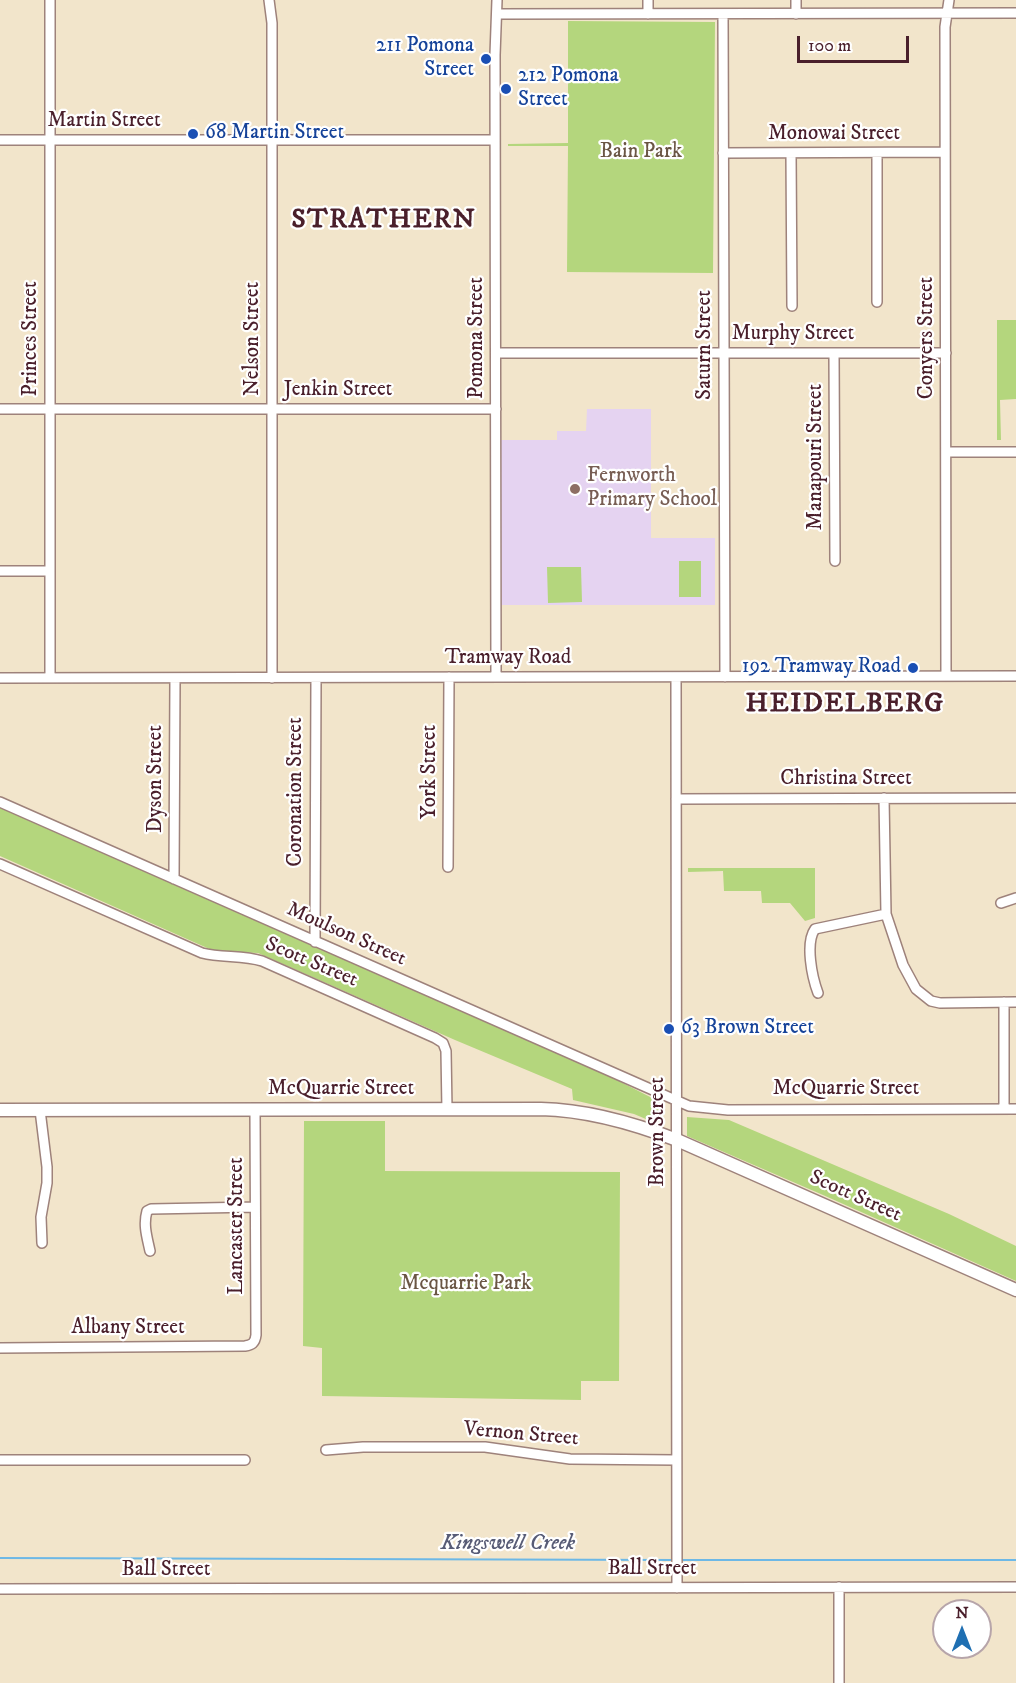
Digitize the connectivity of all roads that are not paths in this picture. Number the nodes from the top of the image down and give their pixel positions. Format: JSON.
{"nodes":[{"id":1,"x":50,"y":0,"type":"edge"},
{"id":2,"x":269,"y":0,"type":"edge"},
{"id":3,"x":498,"y":0,"type":"edge"},
{"id":4,"x":648,"y":0,"type":"edge"},
{"id":5,"x":796,"y":0,"type":"edge"},
{"id":6,"x":949,"y":0,"type":"edge"},
{"id":7,"x":948,"y":13,"type":"junction"},
{"id":8,"x":1016,"y":13,"type":"edge"},
{"id":9,"x":497,"y":14,"type":"junction"},
{"id":10,"x":648,"y":14,"type":"junction"},
{"id":11,"x":723,"y":14,"type":"junction"},
{"id":12,"x":796,"y":14,"type":"junction"},
{"id":13,"x":0,"y":140,"type":"edge"},
{"id":14,"x":50,"y":140,"type":"junction"},
{"id":15,"x":272,"y":140,"type":"junction"},
{"id":16,"x":495,"y":140,"type":"junction"},
{"id":17,"x":945,"y":152,"type":"junction"},
{"id":18,"x":723,"y":153,"type":"junction"},
{"id":19,"x":791,"y":153,"type":"junction"},
{"id":20,"x":877,"y":153,"type":"junction"},
{"id":21,"x":877,"y":302,"type":"dead end"},
{"id":22,"x":792,"y":306,"type":"dead end"},
{"id":23,"x":496,"y":353,"type":"junction"},
{"id":24,"x":723,"y":353,"type":"junction"},
{"id":25,"x":834,"y":353,"type":"junction"},
{"id":26,"x":946,"y":353,"type":"junction"},
{"id":27,"x":496,"y":408,"type":"junction"},
{"id":28,"x":0,"y":409,"type":"edge"},
{"id":29,"x":50,"y":409,"type":"junction"},
{"id":30,"x":272,"y":409,"type":"junction"},
{"id":31,"x":946,"y":452,"type":"junction"},
{"id":32,"x":1016,"y":452,"type":"edge"},
{"id":33,"x":835,"y":561,"type":"dead end"},
{"id":34,"x":0,"y":571,"type":"edge"},
{"id":35,"x":51,"y":571,"type":"junction"},
{"id":36,"x":676,"y":676,"type":"junction"},
{"id":37,"x":725,"y":676,"type":"junction"},
{"id":38,"x":946,"y":676,"type":"junction"},
{"id":39,"x":1016,"y":676,"type":"edge"},
{"id":40,"x":449,"y":677,"type":"junction"},
{"id":41,"x":496,"y":677,"type":"junction"},
{"id":42,"x":0,"y":678,"type":"edge"},
{"id":43,"x":50,"y":678,"type":"junction"},
{"id":44,"x":175,"y":678,"type":"junction"},
{"id":45,"x":272,"y":678,"type":"junction"},
{"id":46,"x":315,"y":678,"type":"junction"},
{"id":47,"x":884,"y":798,"type":"junction"},
{"id":48,"x":1016,"y":798,"type":"edge"},
{"id":49,"x":676,"y":799,"type":"junction"},
{"id":50,"x":0,"y":802,"type":"edge"},
{"id":51,"x":0,"y":864,"type":"edge"},
{"id":52,"x":448,"y":867,"type":"dead end"},
{"id":53,"x":174,"y":879,"type":"junction"},
{"id":54,"x":1016,"y":898,"type":"edge"},
{"id":55,"x":1001,"y":903,"type":"dead end"},
{"id":56,"x":886,"y":914,"type":"junction"},
{"id":57,"x":315,"y":942,"type":"junction"},
{"id":58,"x":818,"y":993,"type":"dead end"},
{"id":59,"x":1004,"y":1002,"type":"junction"},
{"id":60,"x":1016,"y":1002,"type":"edge"},
{"id":61,"x":676,"y":1102,"type":"junction"},
{"id":62,"x":1004,"y":1109,"type":"junction"},
{"id":63,"x":1016,"y":1109,"type":"edge"},
{"id":64,"x":0,"y":1110,"type":"edge"},
{"id":65,"x":40,"y":1110,"type":"junction"},
{"id":66,"x":255,"y":1110,"type":"junction"},
{"id":67,"x":447,"y":1110,"type":"junction"},
{"id":68,"x":677,"y":1140,"type":"junction"},
{"id":69,"x":255,"y":1207,"type":"junction"},
{"id":70,"x":42,"y":1243,"type":"dead end"},
{"id":71,"x":150,"y":1251,"type":"dead end"},
{"id":72,"x":1016,"y":1290,"type":"edge"},
{"id":73,"x":255,"y":1342,"type":"joint"},
{"id":74,"x":0,"y":1348,"type":"edge"},
{"id":75,"x":326,"y":1450,"type":"dead end"},
{"id":76,"x":0,"y":1460,"type":"edge"},
{"id":77,"x":245,"y":1460,"type":"dead end"},
{"id":78,"x":676,"y":1460,"type":"junction"},
{"id":79,"x":839,"y":1587,"type":"junction"},
{"id":80,"x":1016,"y":1587,"type":"edge"},
{"id":81,"x":677,"y":1588,"type":"junction"},
{"id":82,"x":0,"y":1589,"type":"edge"},
{"id":83,"x":839,"y":1683,"type":"edge"}],
"edges":[{"from":1,"to":14,"type":"street","name":"Princes Street"},
{"from":2,"to":15,"type":"street","name":"Nelson Street"},
{"from":3,"to":9,"type":"street","name":"Pomona Street"},
{"from":4,"to":10,"type":"street"},
{"from":5,"to":12,"type":"street"},
{"from":6,"to":7,"type":"street","name":"Conyers Street"},
{"from":7,"to":8,"type":"street"},
{"from":7,"to":12,"type":"street"},
{"from":7,"to":17,"type":"street","name":"Conyers Street"},
{"from":9,"to":10,"type":"street"},
{"from":9,"to":16,"type":"street","name":"Pomona Street"},
{"from":10,"to":11,"type":"street"},
{"from":11,"to":12,"type":"street"},
{"from":11,"to":18,"type":"street","name":"Saturn Street"},
{"from":13,"to":14,"type":"street","name":"Martin Street"},
{"from":14,"to":15,"type":"street","name":"Martin Street"},
{"from":14,"to":29,"type":"street","name":"Princes Street"},
{"from":15,"to":16,"type":"street","name":"Martin Street"},
{"from":15,"to":30,"type":"street","name":"Nelson Street"},
{"from":16,"to":23,"type":"street","name":"Pomona Street"},
{"from":17,"to":20,"type":"street","name":"Monowai Street"},
{"from":17,"to":26,"type":"street","name":"Conyers Street"},
{"from":18,"to":19,"type":"street","name":"Monowai Street"},
{"from":18,"to":24,"type":"street","name":"Saturn Street"},
{"from":19,"to":20,"type":"street","name":"Monowai Street"},
{"from":19,"to":22,"type":"street"},
{"from":20,"to":21,"type":"street"},
{"from":23,"to":24,"type":"street","name":"Murphy Street"},
{"from":23,"to":27,"type":"street","name":"Pomona Street"},
{"from":24,"to":25,"type":"street","name":"Murphy Street"},
{"from":24,"to":37,"type":"street","name":"Saturn Street"},
{"from":25,"to":26,"type":"street","name":"Murphy Street"},
{"from":25,"to":33,"type":"street","name":"Manapouri Street"},
{"from":26,"to":31,"type":"street","name":"Conyers Street"},
{"from":27,"to":30,"type":"street","name":"Jenkin Street"},
{"from":27,"to":41,"type":"street","name":"Pomona Street"},
{"from":28,"to":29,"type":"street","name":"Jenkin Street"},
{"from":29,"to":30,"type":"street","name":"Jenkin Street"},
{"from":29,"to":35,"type":"street","name":"Princes Street"},
{"from":30,"to":45,"type":"street","name":"Nelson Street"},
{"from":31,"to":32,"type":"street"},
{"from":31,"to":38,"type":"street","name":"Conyers Street"},
{"from":34,"to":35,"type":"street"},
{"from":35,"to":43,"type":"street","name":"Princes Street"},
{"from":36,"to":37,"type":"street","name":"Tramway Road"},
{"from":36,"to":41,"type":"street","name":"Tramway Road"},
{"from":36,"to":49,"type":"street","name":"Brown Street"},
{"from":37,"to":38,"type":"street","name":"Tramway Road"},
{"from":38,"to":39,"type":"street","name":"Tramway Road"},
{"from":40,"to":41,"type":"street","name":"Tramway Road"},
{"from":40,"to":46,"type":"street","name":"Tramway Road"},
{"from":40,"to":52,"type":"street","name":"York Street"},
{"from":42,"to":43,"type":"street","name":"Tramway Road"},
{"from":43,"to":44,"type":"street","name":"Tramway Road"},
{"from":44,"to":45,"type":"street","name":"Tramway Road"},
{"from":44,"to":53,"type":"street","name":"Dyson Street"},
{"from":45,"to":46,"type":"street","name":"Tramway Road"},
{"from":46,"to":57,"type":"street","name":"Coronation Street"},
{"from":47,"to":48,"type":"street","name":"Christina Street"},
{"from":47,"to":49,"type":"street","name":"Christina Street"},
{"from":47,"to":56,"type":"street"},
{"from":49,"to":61,"type":"street","name":"Brown Street"},
{"from":50,"to":53,"type":"street","name":"Moulson Street"},
{"from":51,"to":67,"type":"street","name":"Scott Street"},
{"from":53,"to":57,"type":"street","name":"Moulson Street"},
{"from":54,"to":55,"type":"street"},
{"from":56,"to":58,"type":"street"},
{"from":56,"to":59,"type":"street"},
{"from":57,"to":61,"type":"street","name":"Moulson Street"},
{"from":59,"to":60,"type":"street"},
{"from":59,"to":62,"type":"street"},
{"from":61,"to":62,"type":"street","name":"McQuarrie Street"},
{"from":61,"to":68,"type":"street","name":"Brown Street"},
{"from":62,"to":63,"type":"street","name":"McQuarrie Street"},
{"from":64,"to":65,"type":"main road","name":"McQuarrie Street"},
{"from":65,"to":66,"type":"main road","name":"McQuarrie Street"},
{"from":65,"to":70,"type":"street"},
{"from":66,"to":67,"type":"main road","name":"McQuarrie Street"},
{"from":66,"to":69,"type":"street","name":"Lancaster Street"},
{"from":67,"to":68,"type":"main road","name":"McQuarrie Street"},
{"from":68,"to":72,"type":"main road","name":"Scott Street"},
{"from":68,"to":78,"type":"street","name":"Brown Street"},
{"from":69,"to":71,"type":"street"},
{"from":69,"to":73,"type":"street","name":"Lancaster Street"},
{"from":73,"to":74,"type":"street","name":"Albany Street"},
{"from":75,"to":78,"type":"street","name":"Vernon Street"},
{"from":76,"to":77,"type":"street"},
{"from":78,"to":81,"type":"street","name":"Brown Street"},
{"from":79,"to":80,"type":"street","name":"Ball Street"},
{"from":79,"to":81,"type":"street","name":"Ball Street"},
{"from":79,"to":83,"type":"street"},
{"from":81,"to":82,"type":"street","name":"Ball Street"}]}
